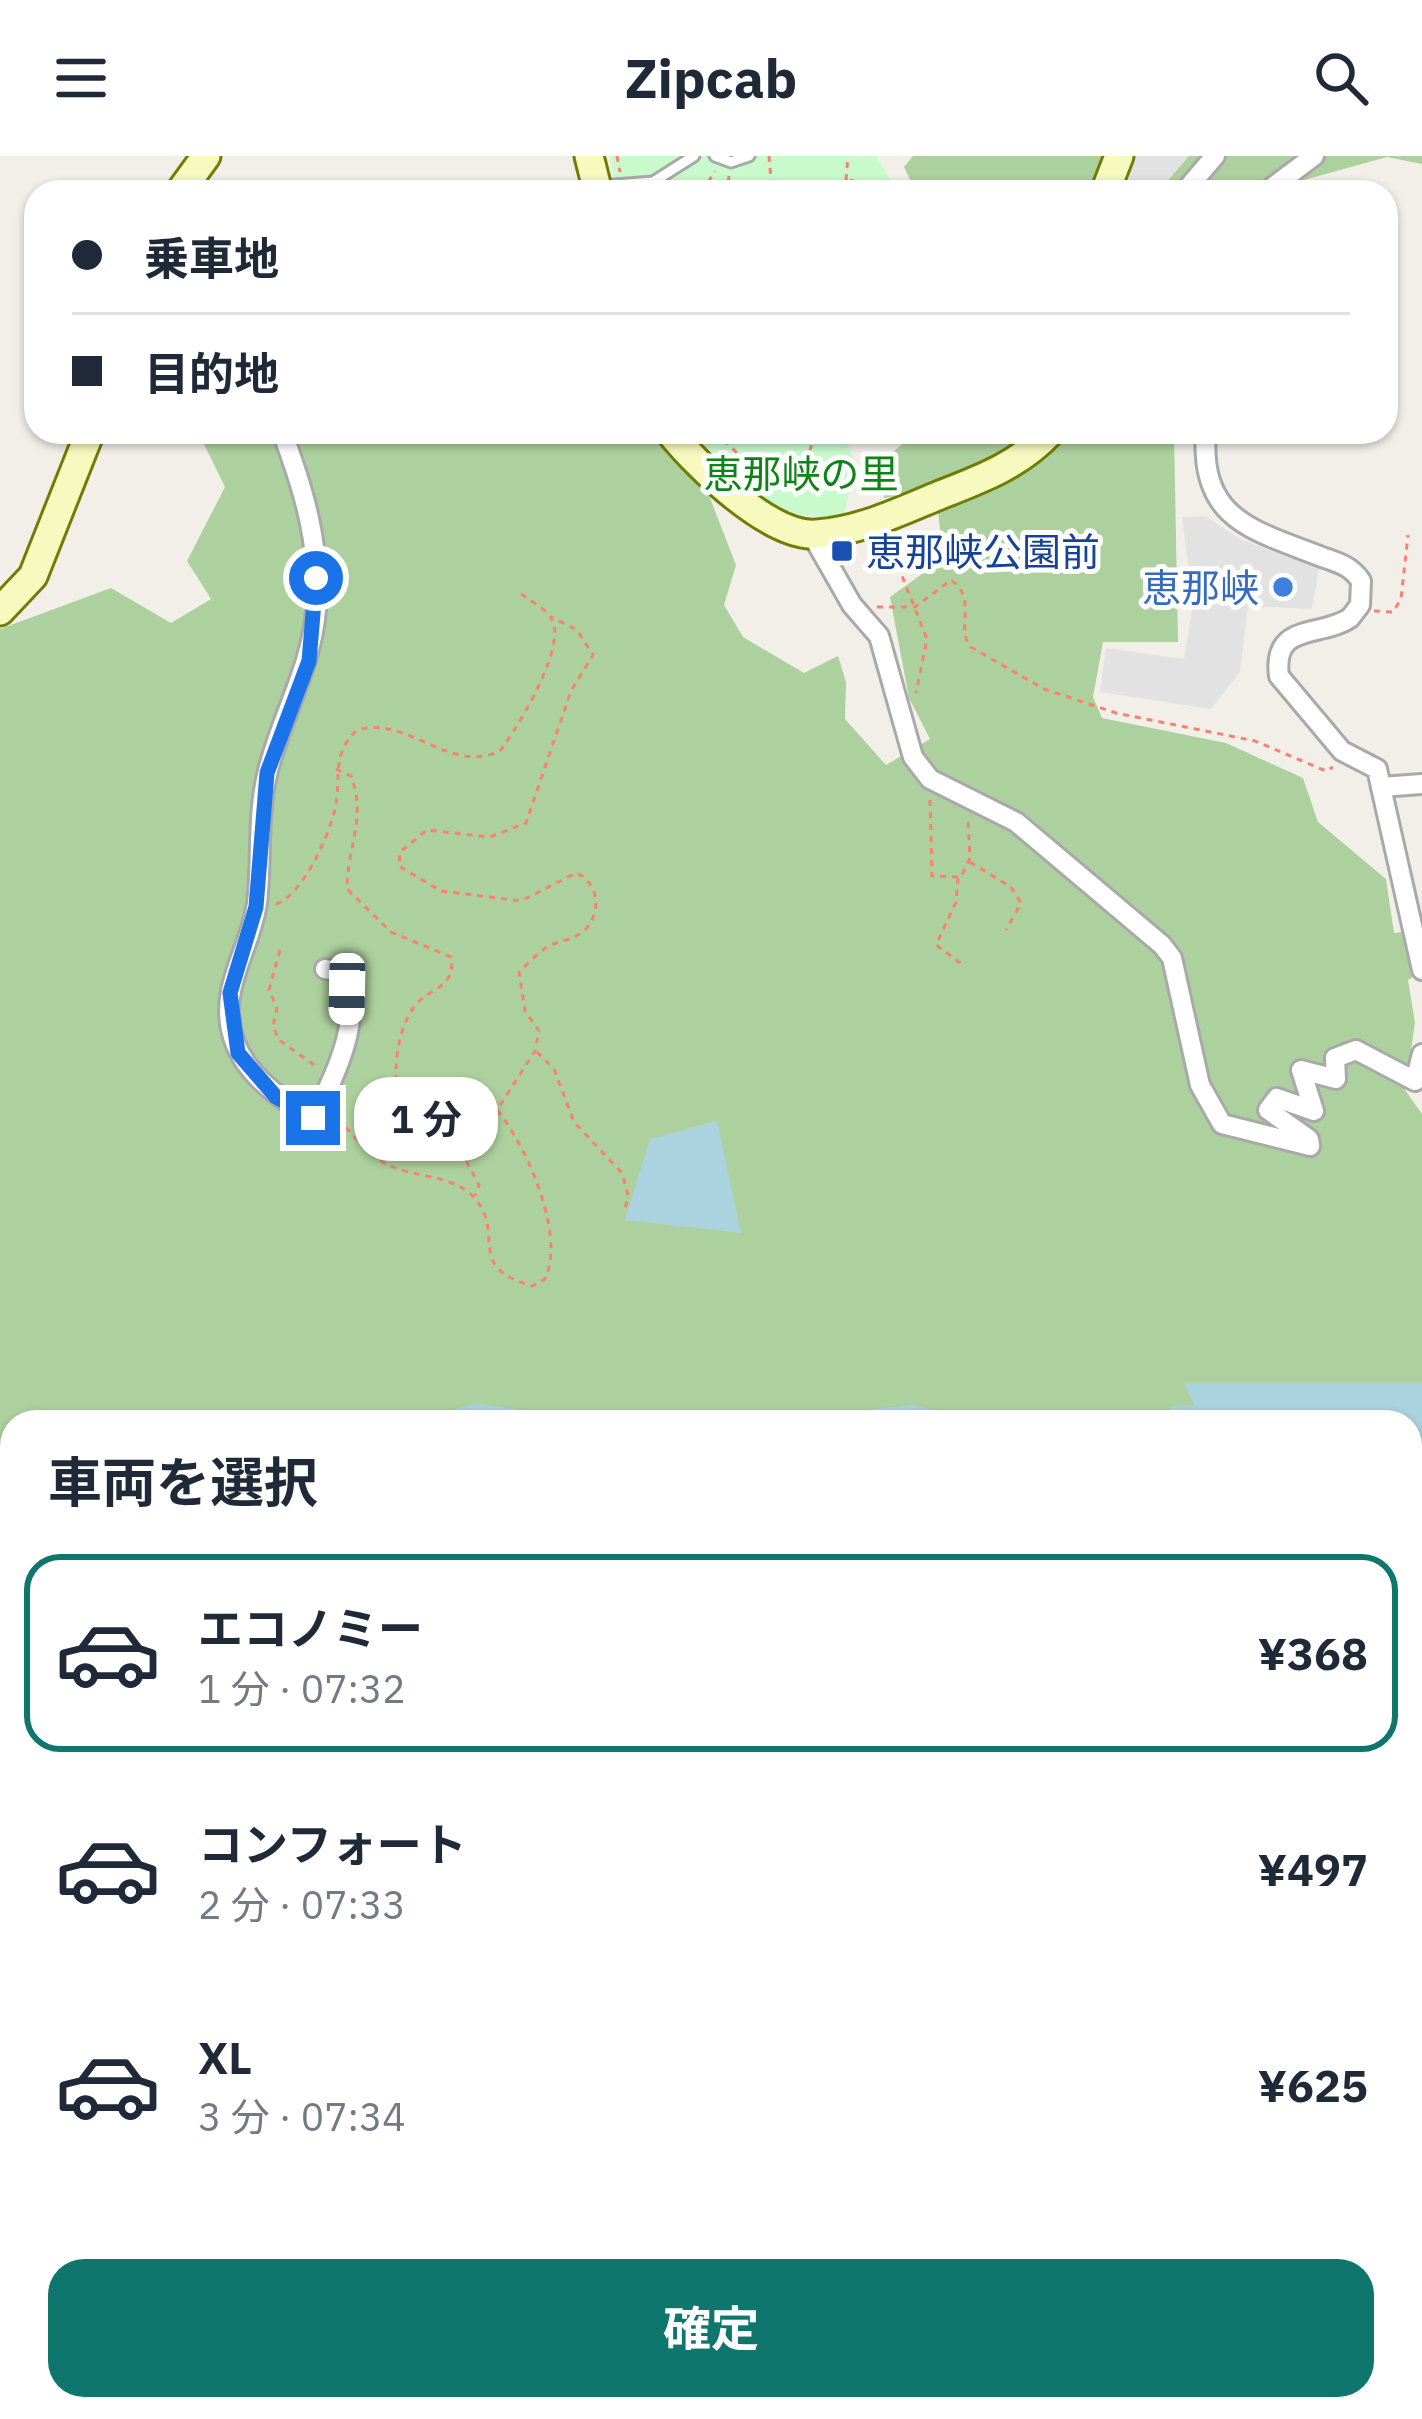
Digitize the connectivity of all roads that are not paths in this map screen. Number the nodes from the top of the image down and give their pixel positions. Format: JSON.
{"nodes":[{"id":1,"x":694,"y":156,"type":"edge"},
{"id":2,"x":749,"y":156,"type":"edge"},
{"id":3,"x":1215,"y":156,"type":"edge"},
{"id":4,"x":1314,"y":156,"type":"edge"},
{"id":5,"x":723,"y":159,"type":"edge"},
{"id":6,"x":656,"y":180,"type":"edge"},
{"id":7,"x":1194,"y":180,"type":"edge"},
{"id":8,"x":1282,"y":180,"type":"edge"},
{"id":9,"x":85,"y":444,"type":"edge"},
{"id":10,"x":287,"y":444,"type":"edge"},
{"id":11,"x":683,"y":444,"type":"edge"},
{"id":12,"x":1038,"y":444,"type":"edge"},
{"id":13,"x":1206,"y":444,"type":"edge"},
{"id":14,"x":812,"y":535,"type":"junction"},
{"id":15,"x":0,"y":611,"type":"edge"},
{"id":16,"x":1422,"y":784,"type":"edge"},
{"id":17,"x":1381,"y":787,"type":"junction"},
{"id":18,"x":326,"y":969,"type":"dead end"},
{"id":19,"x":1422,"y":970,"type":"edge"},
{"id":20,"x":1422,"y":1054,"type":"edge"}],
"edges":[{"from":1,"to":6,"type":"lane"},
{"from":2,"to":5,"type":"lane"},
{"from":3,"to":7,"type":"street"},
{"from":4,"to":8,"type":"street"},
{"from":9,"to":15,"type":"street"},
{"from":10,"to":18,"type":"street"},
{"from":11,"to":14,"type":"street"},
{"from":12,"to":14,"type":"street"},
{"from":13,"to":17,"type":"street"},
{"from":14,"to":20,"type":"street"},
{"from":16,"to":17,"type":"street"},
{"from":17,"to":19,"type":"street"}]}
